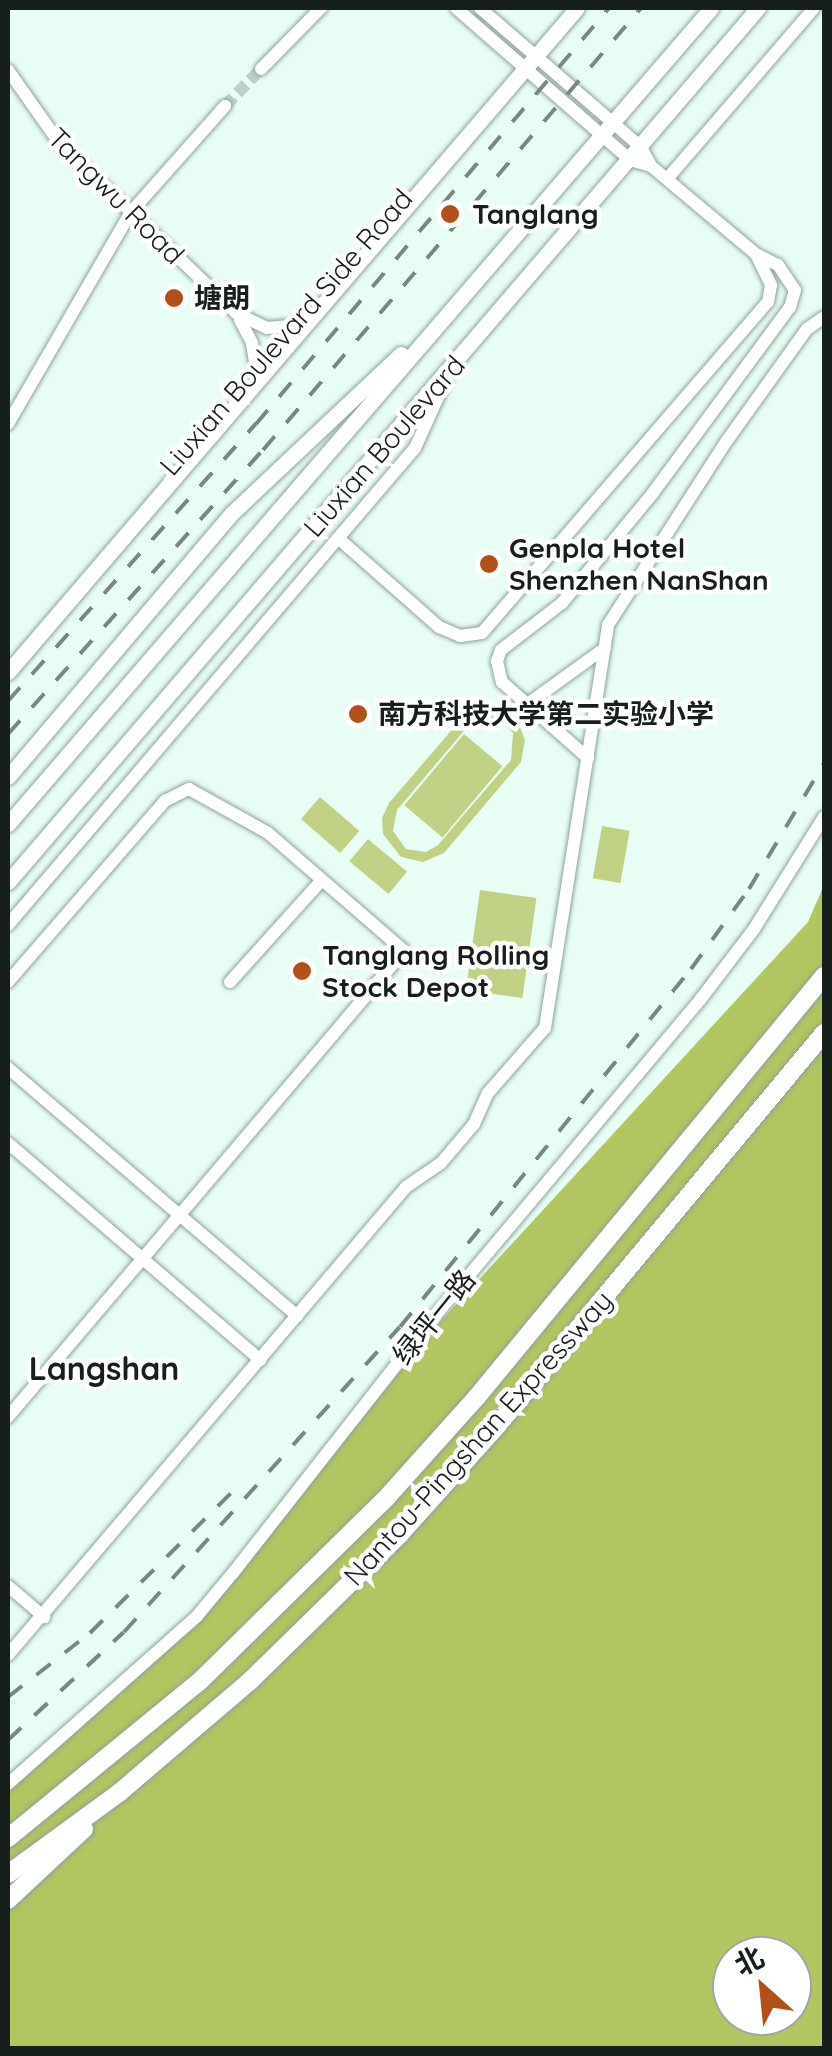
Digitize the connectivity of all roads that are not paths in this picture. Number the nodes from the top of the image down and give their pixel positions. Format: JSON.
{"nodes":[{"id":1,"x":321,"y":8,"type":"edge"},
{"id":2,"x":456,"y":8,"type":"edge"},
{"id":3,"x":480,"y":8,"type":"edge"},
{"id":4,"x":564,"y":8,"type":"edge"},
{"id":5,"x":577,"y":8,"type":"edge"},
{"id":6,"x":711,"y":8,"type":"edge"},
{"id":7,"x":758,"y":8,"type":"edge"},
{"id":8,"x":814,"y":8,"type":"edge"},
{"id":9,"x":526,"y":60,"type":"junction"},
{"id":10,"x":261,"y":69,"type":"tunnel mouth"},
{"id":11,"x":8,"y":70,"type":"edge"},
{"id":12,"x":225,"y":106,"type":"tunnel mouth"},
{"id":13,"x":606,"y":129,"type":"junction"},
{"id":14,"x":635,"y":153,"type":"junction"},
{"id":15,"x":667,"y":179,"type":"junction"},
{"id":16,"x":131,"y":212,"type":"junction"},
{"id":17,"x":756,"y":254,"type":"junction"},
{"id":18,"x":469,"y":288,"type":"junction"},
{"id":19,"x":236,"y":314,"type":"junction"},
{"id":20,"x":824,"y":317,"type":"edge"},
{"id":21,"x":292,"y":326,"type":"junction"},
{"id":22,"x":256,"y":367,"type":"junction"},
{"id":23,"x":452,"y":368,"type":"junction"},
{"id":24,"x":8,"y":424,"type":"edge"},
{"id":25,"x":338,"y":538,"type":"junction"},
{"id":26,"x":605,"y":648,"type":"junction"},
{"id":27,"x":8,"y":656,"type":"edge"},
{"id":28,"x":8,"y":672,"type":"edge"},
{"id":29,"x":526,"y":705,"type":"junction"},
{"id":30,"x":588,"y":758,"type":"junction"},
{"id":31,"x":8,"y":777,"type":"edge"},
{"id":32,"x":824,"y":817,"type":"edge"},
{"id":33,"x":8,"y":824,"type":"edge"},
{"id":34,"x":322,"y":880,"type":"junction"},
{"id":35,"x":8,"y":882,"type":"edge"},
{"id":36,"x":8,"y":925,"type":"edge"},
{"id":37,"x":824,"y":976,"type":"edge"},
{"id":38,"x":8,"y":982,"type":"edge"},
{"id":39,"x":230,"y":982,"type":"dead end"},
{"id":40,"x":824,"y":1033,"type":"edge"},
{"id":41,"x":8,"y":1068,"type":"edge"},
{"id":42,"x":8,"y":1143,"type":"edge"},
{"id":43,"x":179,"y":1216,"type":"junction"},
{"id":44,"x":142,"y":1259,"type":"junction"},
{"id":45,"x":297,"y":1316,"type":"junction"},
{"id":46,"x":260,"y":1360,"type":"junction"},
{"id":47,"x":8,"y":1417,"type":"edge"},
{"id":48,"x":8,"y":1586,"type":"edge"},
{"id":49,"x":44,"y":1617,"type":"junction"},
{"id":50,"x":8,"y":1655,"type":"edge"},
{"id":51,"x":8,"y":1784,"type":"edge"},
{"id":52,"x":65,"y":1792,"type":"junction"},
{"id":53,"x":120,"y":1792,"type":"junction"},
{"id":54,"x":8,"y":1829,"type":"edge"},
{"id":55,"x":8,"y":1838,"type":"edge"},
{"id":56,"x":8,"y":1874,"type":"edge"},
{"id":57,"x":8,"y":1900,"type":"edge"}],
"edges":[{"from":1,"to":10,"type":"street"},
{"from":2,"to":9,"type":"street"},
{"from":3,"to":9,"type":"street"},
{"from":4,"to":9,"type":"main road","name":"Liuxian Boulevard Side Road"},
{"from":5,"to":9,"type":"main road","name":"Liuxian Boulevard Side Road"},
{"from":6,"to":13,"type":"main road","name":"Liuxian Boulevard"},
{"from":7,"to":14,"type":"main road","name":"Liuxian Boulevard"},
{"from":8,"to":15,"type":"street"},
{"from":9,"to":13,"type":"street"},
{"from":9,"to":21,"type":"main road","name":"Liuxian Boulevard Side Road"},
{"from":9,"to":28,"type":"main road"},
{"from":11,"to":16,"type":"street","name":"Tangwu Road"},
{"from":12,"to":16,"type":"street"},
{"from":13,"to":14,"type":"street"},
{"from":13,"to":18,"type":"main road","name":"Liuxian Boulevard"},
{"from":14,"to":15,"type":"street"},
{"from":14,"to":23,"type":"main road","name":"Liuxian Boulevard"},
{"from":15,"to":17,"type":"street"},
{"from":16,"to":19,"type":"street","name":"Tangwu Road"},
{"from":16,"to":24,"type":"street"},
{"from":17,"to":25,"type":"street"},
{"from":17,"to":29,"type":"street"},
{"from":18,"to":31,"type":"main road"},
{"from":18,"to":33,"type":"main road","name":"Liuxian Boulevard"},
{"from":19,"to":21,"type":"street","name":"Tangwu Road"},
{"from":19,"to":22,"type":"street","name":"Tangwu Road"},
{"from":20,"to":26,"type":"street"},
{"from":21,"to":22,"type":"main road","name":"Liuxian Boulevard Side Road"},
{"from":22,"to":27,"type":"main road","name":"Liuxian Boulevard Side Road"},
{"from":23,"to":25,"type":"street"},
{"from":23,"to":35,"type":"main road","name":"Liuxian Boulevard"},
{"from":25,"to":36,"type":"street"},
{"from":26,"to":29,"type":"street"},
{"from":26,"to":30,"type":"street"},
{"from":29,"to":30,"type":"street"},
{"from":30,"to":45,"type":"street"},
{"from":32,"to":51,"type":"street","name":"绿坪一路"},
{"from":34,"to":38,"type":"street"},
{"from":34,"to":39,"type":"street"},
{"from":34,"to":43,"type":"street"},
{"from":37,"to":52,"type":"highway","name":"Nantou-Pingshan Expressway"},
{"from":40,"to":53,"type":"highway","name":"Nantou-Pingshan Expressway"},
{"from":41,"to":43,"type":"street"},
{"from":42,"to":44,"type":"street"},
{"from":43,"to":44,"type":"street"},
{"from":43,"to":45,"type":"street"},
{"from":44,"to":46,"type":"street"},
{"from":44,"to":47,"type":"street"},
{"from":45,"to":46,"type":"street"},
{"from":46,"to":49,"type":"street"},
{"from":48,"to":49,"type":"street"},
{"from":49,"to":50,"type":"street"},
{"from":52,"to":54,"type":"highway"},
{"from":52,"to":55,"type":"highway","name":"Nantou-Pingshan Expressway"},
{"from":53,"to":56,"type":"highway","name":"Nantou-Pingshan Expressway"},
{"from":53,"to":57,"type":"highway"}]}
